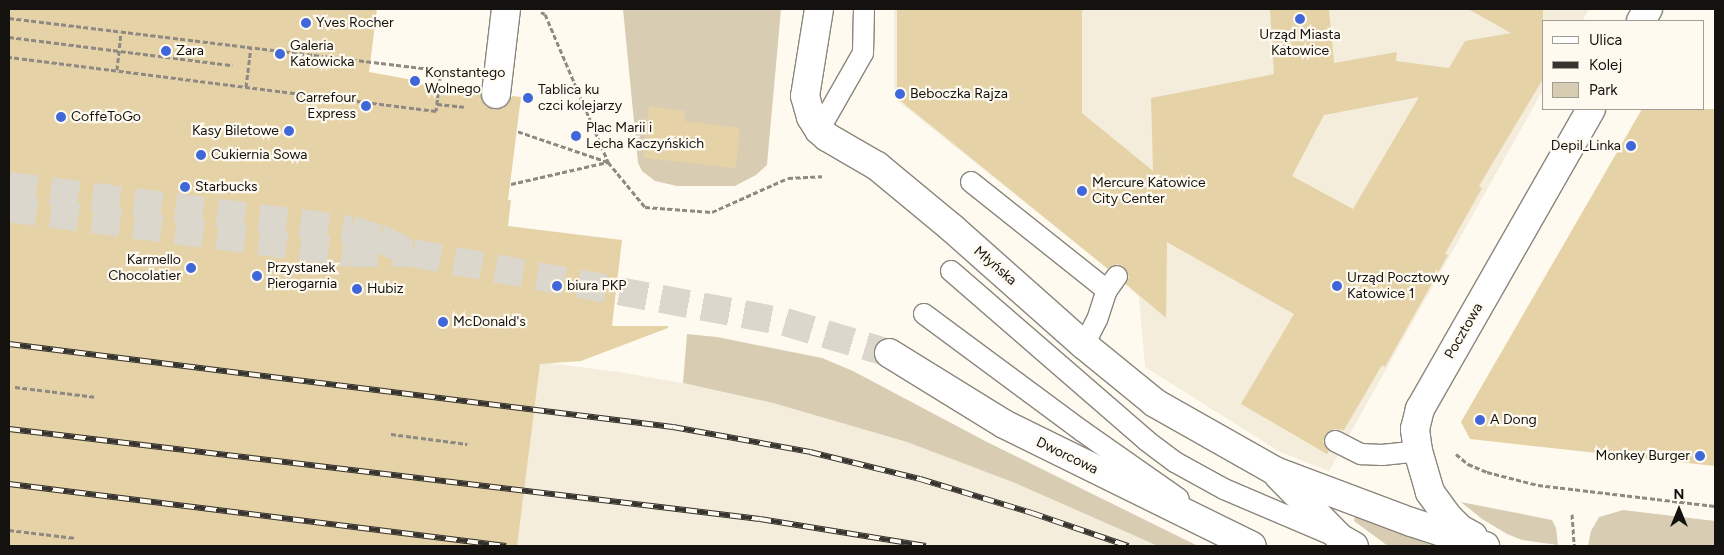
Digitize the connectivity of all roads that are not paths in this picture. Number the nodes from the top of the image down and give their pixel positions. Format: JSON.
{"nodes":[{"id":1,"x":506,"y":9,"type":"edge"},
{"id":2,"x":819,"y":9,"type":"edge"},
{"id":3,"x":864,"y":9,"type":"edge"},
{"id":4,"x":1648,"y":9,"type":"edge"},
{"id":5,"x":1642,"y":20,"type":"edge"},
{"id":6,"x":496,"y":94,"type":"dead end"},
{"id":7,"x":1590,"y":110,"type":"edge"},
{"id":8,"x":819,"y":130,"type":"junction"},
{"id":9,"x":971,"y":182,"type":"dead end"},
{"id":10,"x":951,"y":271,"type":"dead end"},
{"id":11,"x":924,"y":314,"type":"dead end"},
{"id":12,"x":1084,"y":345,"type":"junction"},
{"id":13,"x":890,"y":353,"type":"tunnel mouth"},
{"id":14,"x":1335,"y":441,"type":"dead end"},
{"id":15,"x":1418,"y":451,"type":"junction"},
{"id":16,"x":1275,"y":472,"type":"junction"},
{"id":17,"x":1347,"y":542,"type":"edge"},
{"id":18,"x":1251,"y":546,"type":"edge"},
{"id":19,"x":1487,"y":546,"type":"edge"}],
"edges":[{"from":1,"to":6,"type":"street"},
{"from":2,"to":8,"type":"street","name":"Młyńska"},
{"from":3,"to":8,"type":"lane"},
{"from":4,"to":5,"type":"street"},
{"from":7,"to":15,"type":"street","name":"Pocztowa"},
{"from":8,"to":12,"type":"street","name":"Młyńska"},
{"from":9,"to":12,"type":"lane"},
{"from":10,"to":17,"type":"lane"},
{"from":11,"to":18,"type":"lane"},
{"from":12,"to":16,"type":"street","name":"Młyńska"},
{"from":13,"to":18,"type":"street","name":"Dworcowa"},
{"from":14,"to":15,"type":"lane"},
{"from":15,"to":19,"type":"street","name":"Pocztowa"},
{"from":16,"to":17,"type":"street"},
{"from":16,"to":19,"type":"street"}]}
